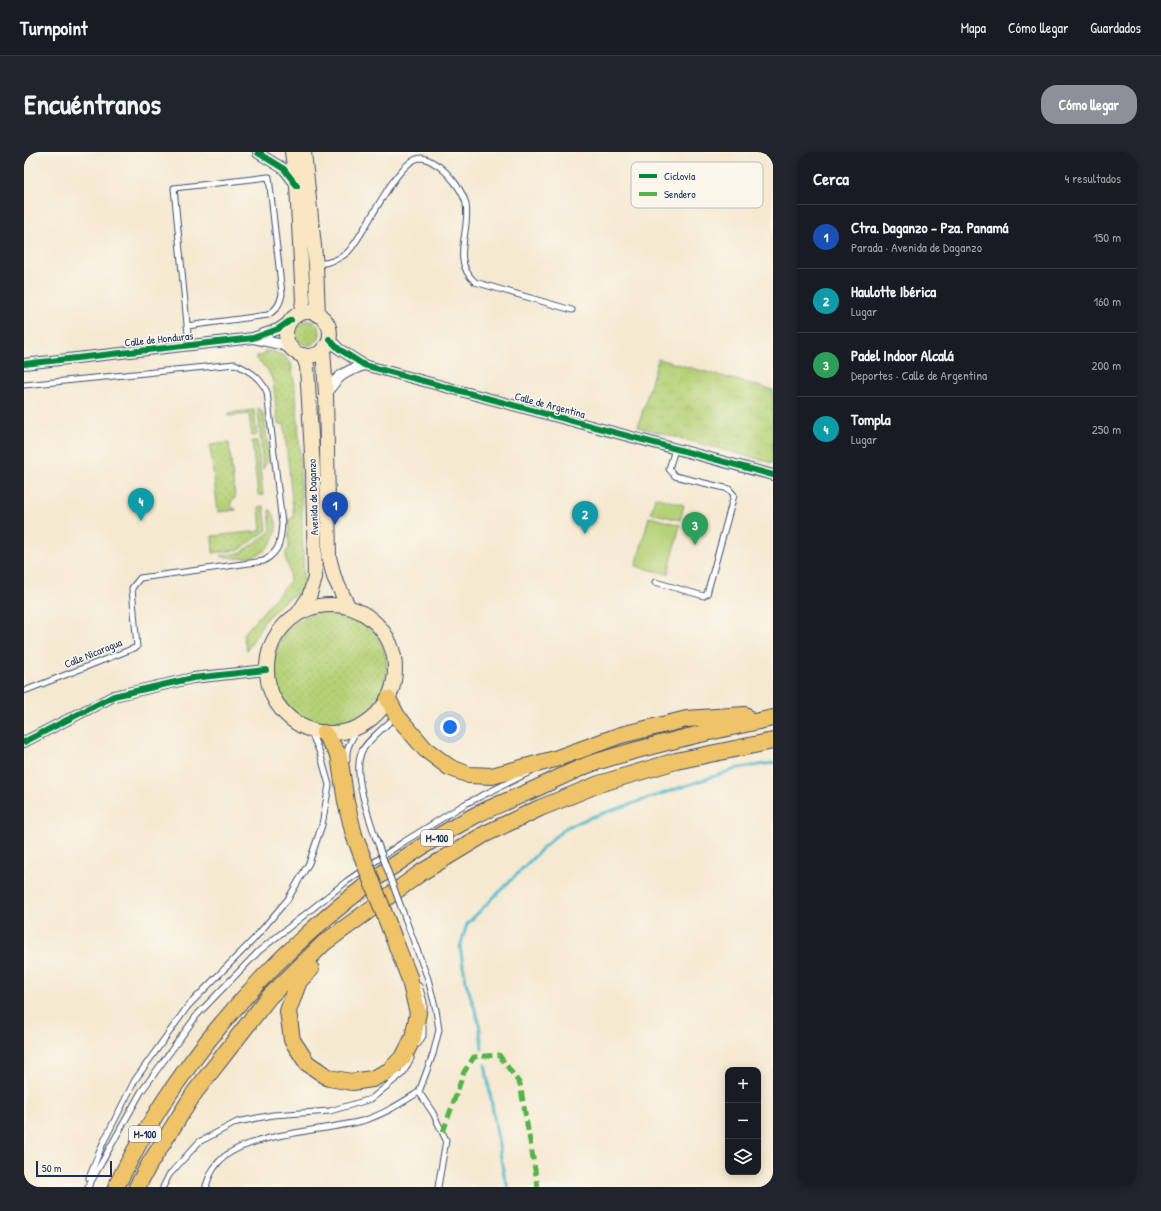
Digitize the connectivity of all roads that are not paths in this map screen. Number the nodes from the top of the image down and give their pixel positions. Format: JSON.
{"nodes":[{"id":1,"x":259,"y":152,"type":"edge"},
{"id":2,"x":292,"y":152,"type":"edge"},
{"id":3,"x":304,"y":152,"type":"edge"},
{"id":4,"x":297,"y":186,"type":"junction"},
{"id":5,"x":316,"y":265,"type":"junction"},
{"id":6,"x":572,"y":310,"type":"dead end"},
{"id":7,"x":318,"y":315,"type":"junction"},
{"id":8,"x":296,"y":316,"type":"junction"},
{"id":9,"x":187,"y":326,"type":"junction"},
{"id":10,"x":253,"y":338,"type":"junction"},
{"id":11,"x":326,"y":344,"type":"junction"},
{"id":12,"x":189,"y":345,"type":"junction"},
{"id":13,"x":298,"y":353,"type":"junction"},
{"id":14,"x":24,"y":364,"type":"edge"},
{"id":15,"x":364,"y":365,"type":"junction"},
{"id":16,"x":24,"y":385,"type":"edge"},
{"id":17,"x":326,"y":394,"type":"junction"},
{"id":18,"x":675,"y":449,"type":"junction"},
{"id":19,"x":773,"y":475,"type":"edge"},
{"id":20,"x":655,"y":582,"type":"dead end"},
{"id":21,"x":348,"y":606,"type":"junction"},
{"id":22,"x":299,"y":612,"type":"junction"},
{"id":23,"x":266,"y":670,"type":"junction"},
{"id":24,"x":24,"y":692,"type":"edge"},
{"id":25,"x":388,"y":699,"type":"junction"},
{"id":26,"x":773,"y":714,"type":"edge"},
{"id":27,"x":397,"y":716,"type":"junction"},
{"id":28,"x":773,"y":718,"type":"edge"},
{"id":29,"x":359,"y":727,"type":"junction"},
{"id":30,"x":317,"y":732,"type":"junction"},
{"id":31,"x":773,"y":741,"type":"edge"},
{"id":32,"x":24,"y":742,"type":"edge"},
{"id":33,"x":555,"y":759,"type":"junction"},
{"id":34,"x":347,"y":764,"type":"dead end"},
{"id":35,"x":352,"y":803,"type":"dead end"},
{"id":36,"x":357,"y":835,"type":"junction"},
{"id":37,"x":380,"y":885,"type":"dead end"},
{"id":38,"x":383,"y":892,"type":"dead end"},
{"id":39,"x":389,"y":907,"type":"dead end"},
{"id":40,"x":367,"y":913,"type":"junction"},
{"id":41,"x":418,"y":980,"type":"dead end"},
{"id":42,"x":416,"y":1048,"type":"dead end"},
{"id":43,"x":413,"y":1054,"type":"dead end"},
{"id":44,"x":419,"y":1092,"type":"junction"},
{"id":45,"x":87,"y":1187,"type":"edge"},
{"id":46,"x":116,"y":1187,"type":"edge"},
{"id":47,"x":137,"y":1187,"type":"edge"},
{"id":48,"x":163,"y":1187,"type":"edge"},
{"id":49,"x":206,"y":1187,"type":"edge"},
{"id":50,"x":438,"y":1187,"type":"edge"}],
"edges":[{"from":1,"to":4,"type":"street"},
{"from":2,"to":4,"type":"main road"},
{"from":3,"to":5,"type":"main road"},
{"from":4,"to":8,"type":"main road"},
{"from":5,"to":6,"type":"lane"},
{"from":5,"to":7,"type":"main road"},
{"from":7,"to":8,"type":"main road"},
{"from":7,"to":11,"type":"main road"},
{"from":8,"to":10,"type":"street","name":"Calle de Honduras"},
{"from":8,"to":13,"type":"main road"},
{"from":9,"to":9,"type":"lane"},
{"from":9,"to":12,"type":"lane"},
{"from":10,"to":12,"type":"street","name":"Calle de Honduras"},
{"from":10,"to":13,"type":"street","name":"Calle de Honduras"},
{"from":11,"to":13,"type":"main road"},
{"from":11,"to":15,"type":"street","name":"Calle de Argentina"},
{"from":11,"to":17,"type":"main road","name":"Avenida de Daganzo"},
{"from":12,"to":14,"type":"street","name":"Calle de Honduras"},
{"from":13,"to":22,"type":"main road","name":"Avenida de Daganzo"},
{"from":15,"to":17,"type":"street"},
{"from":15,"to":18,"type":"street","name":"Calle de Argentina"},
{"from":16,"to":24,"type":"lane","name":"Calle Nicaragua"},
{"from":17,"to":21,"type":"main road","name":"Avenida de Daganzo"},
{"from":18,"to":19,"type":"street","name":"Calle de Argentina"},
{"from":18,"to":20,"type":"lane"},
{"from":21,"to":22,"type":"main road"},
{"from":21,"to":25,"type":"main road"},
{"from":22,"to":23,"type":"main road"},
{"from":23,"to":30,"type":"main road"},
{"from":23,"to":32,"type":"street"},
{"from":25,"to":27,"type":"highway"},
{"from":25,"to":29,"type":"main road"},
{"from":26,"to":33,"type":"highway"},
{"from":27,"to":33,"type":"highway"},
{"from":27,"to":44,"type":"lane","bridge":true},
{"from":28,"to":46,"type":"highway","number":"M-100"},
{"from":29,"to":30,"type":"main road"},
{"from":29,"to":34,"type":"lane"},
{"from":30,"to":36,"type":"highway"},
{"from":30,"to":45,"type":"lane"},
{"from":31,"to":40,"type":"highway","number":"M-100"},
{"from":33,"to":45,"type":"lane"},
{"from":35,"to":36,"type":"lane"},
{"from":36,"to":37,"type":"lane"},
{"from":36,"to":40,"type":"highway","bridge":true},
{"from":38,"to":39,"type":"lane"},
{"from":40,"to":47,"type":"highway","number":"M-100"},
{"from":41,"to":42,"type":"lane"},
{"from":43,"to":48,"type":"lane"},
{"from":44,"to":49,"type":"lane"},
{"from":44,"to":50,"type":"lane"}]}
